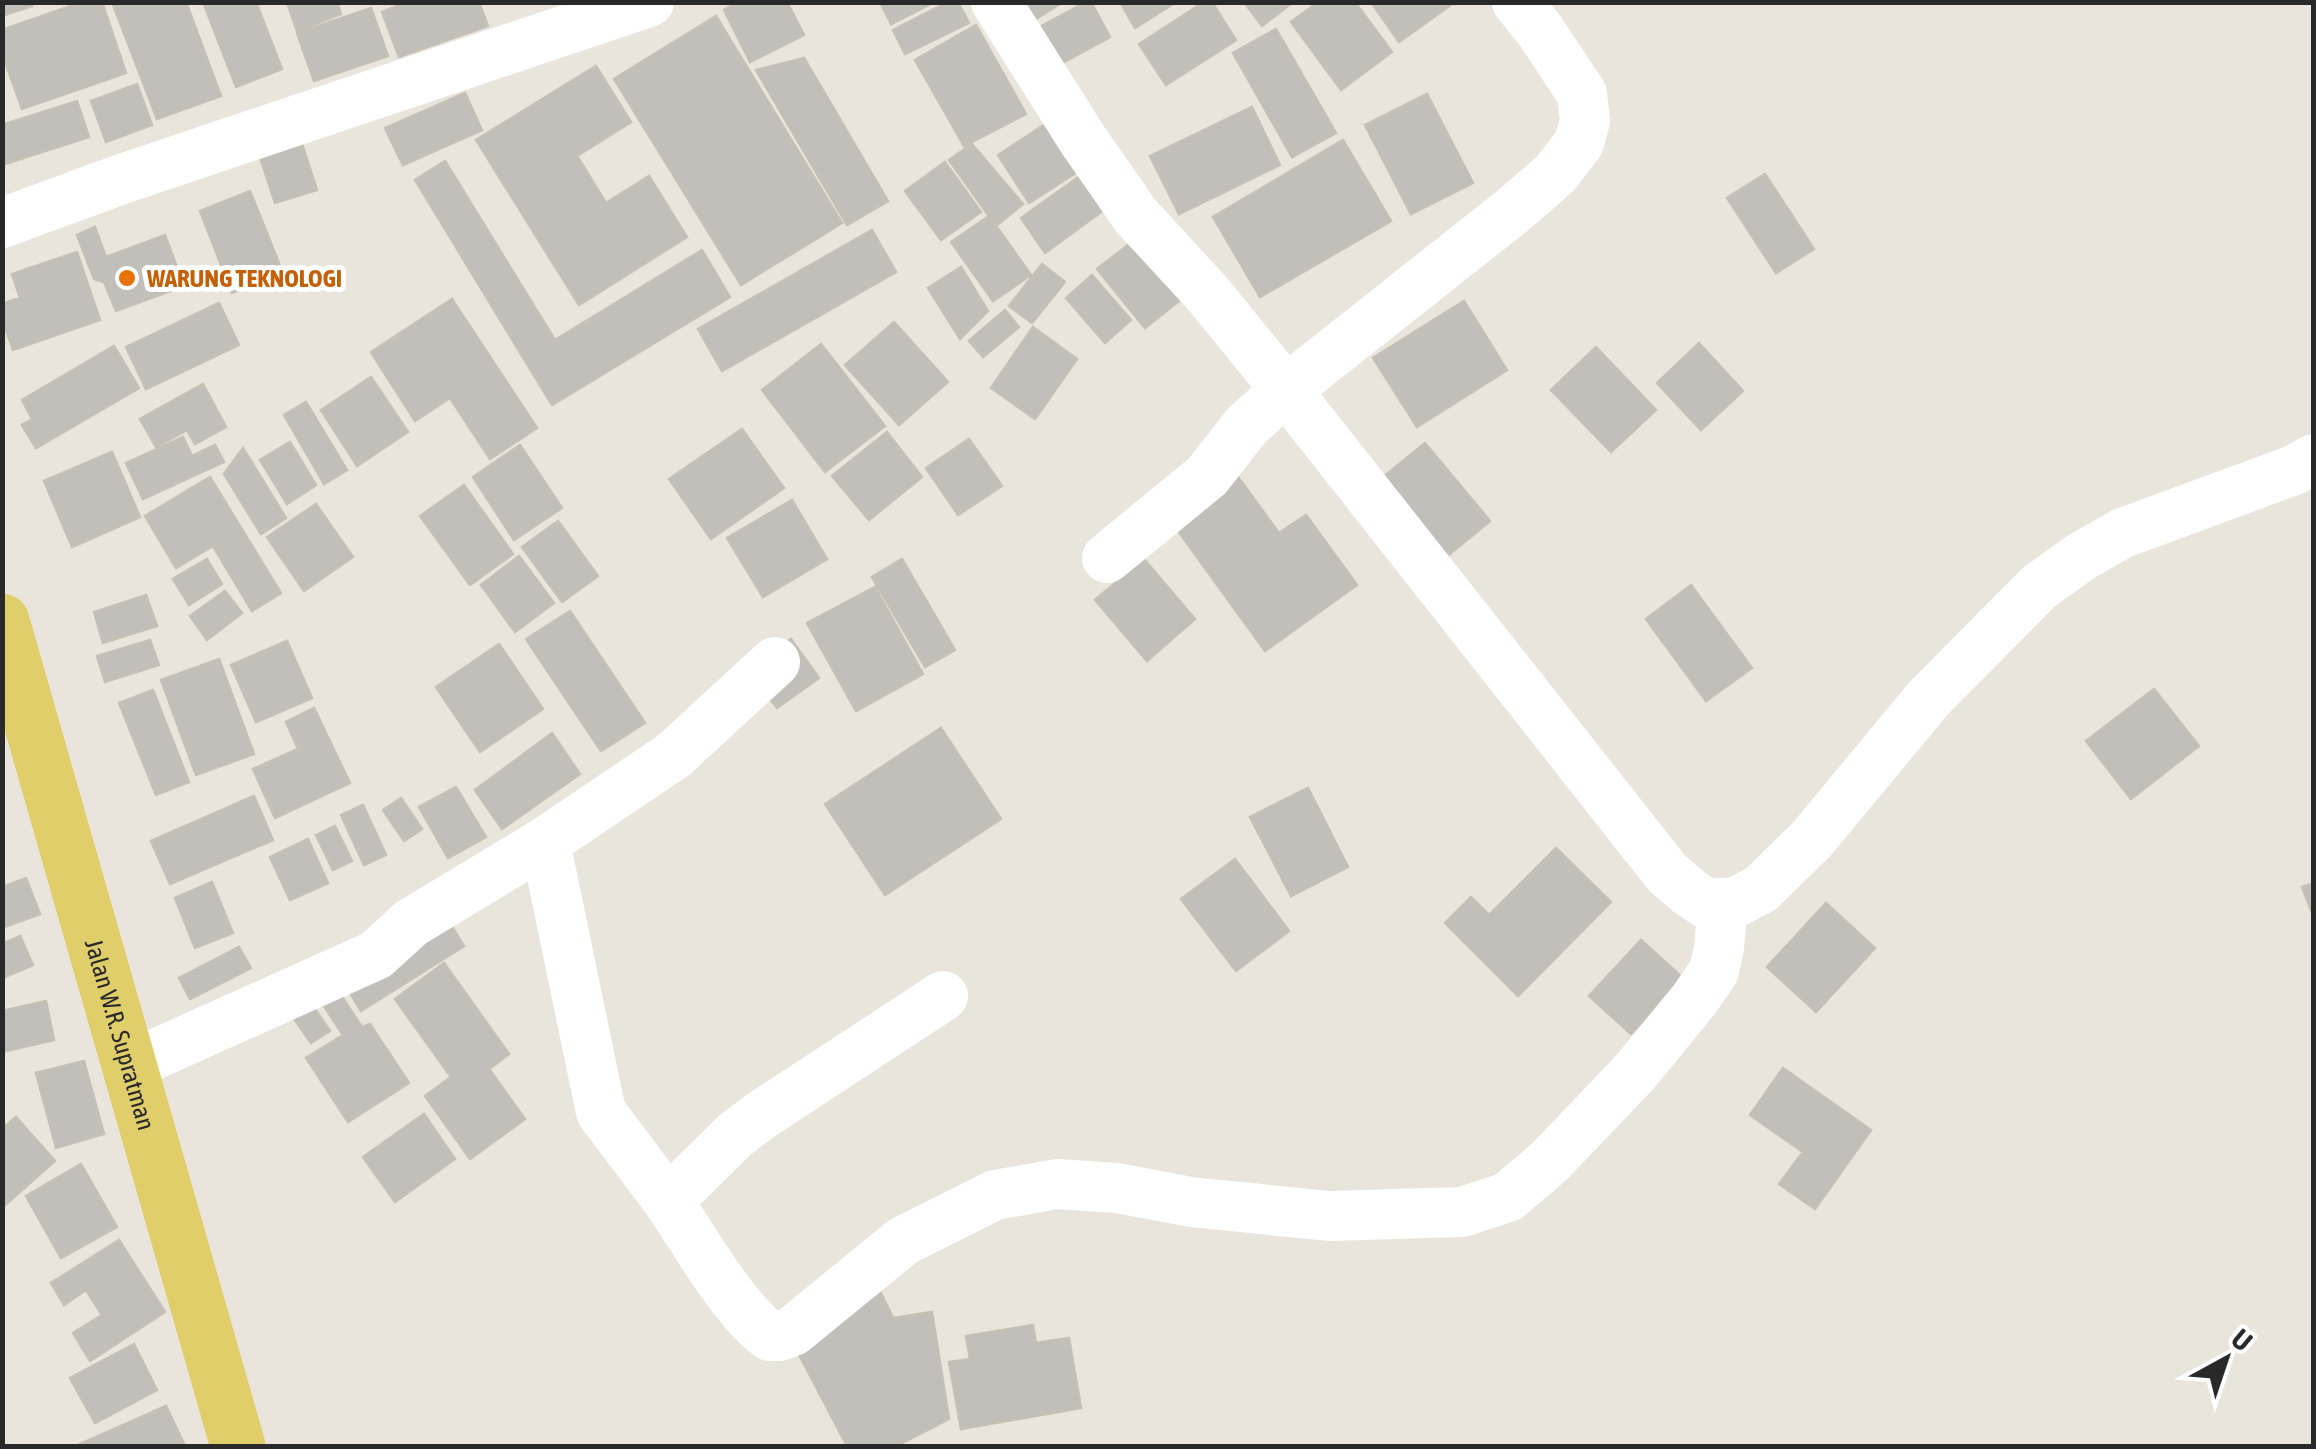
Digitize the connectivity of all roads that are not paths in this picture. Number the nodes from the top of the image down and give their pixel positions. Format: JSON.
{"nodes":[{"id":1,"x":648,"y":2,"type":"edge"},
{"id":2,"x":996,"y":2,"type":"edge"},
{"id":3,"x":1517,"y":2,"type":"edge"},
{"id":4,"x":2,"y":223,"type":"edge"},
{"id":5,"x":1286,"y":390,"type":"junction"},
{"id":6,"x":2314,"y":459,"type":"edge"},
{"id":7,"x":1107,"y":558,"type":"dead end"},
{"id":8,"x":2,"y":621,"type":"edge"},
{"id":9,"x":775,"y":662,"type":"dead end"},
{"id":10,"x":546,"y":842,"type":"junction"},
{"id":11,"x":1722,"y":903,"type":"junction"},
{"id":12,"x":943,"y":996,"type":"dead end"},
{"id":13,"x":129,"y":1066,"type":"junction"},
{"id":14,"x":668,"y":1201,"type":"junction"},
{"id":15,"x":238,"y":1446,"type":"edge"}],
"edges":[{"from":1,"to":4,"type":"street"},
{"from":2,"to":5,"type":"street"},
{"from":3,"to":5,"type":"street"},
{"from":5,"to":7,"type":"street"},
{"from":5,"to":11,"type":"street"},
{"from":6,"to":11,"type":"street"},
{"from":8,"to":13,"type":"main road","name":"Jalan W.R. Supratman"},
{"from":9,"to":10,"type":"street"},
{"from":10,"to":13,"type":"street"},
{"from":10,"to":14,"type":"street"},
{"from":11,"to":14,"type":"street"},
{"from":12,"to":14,"type":"street"},
{"from":13,"to":15,"type":"main road","name":"Jalan W.R. Supratman"}]}
